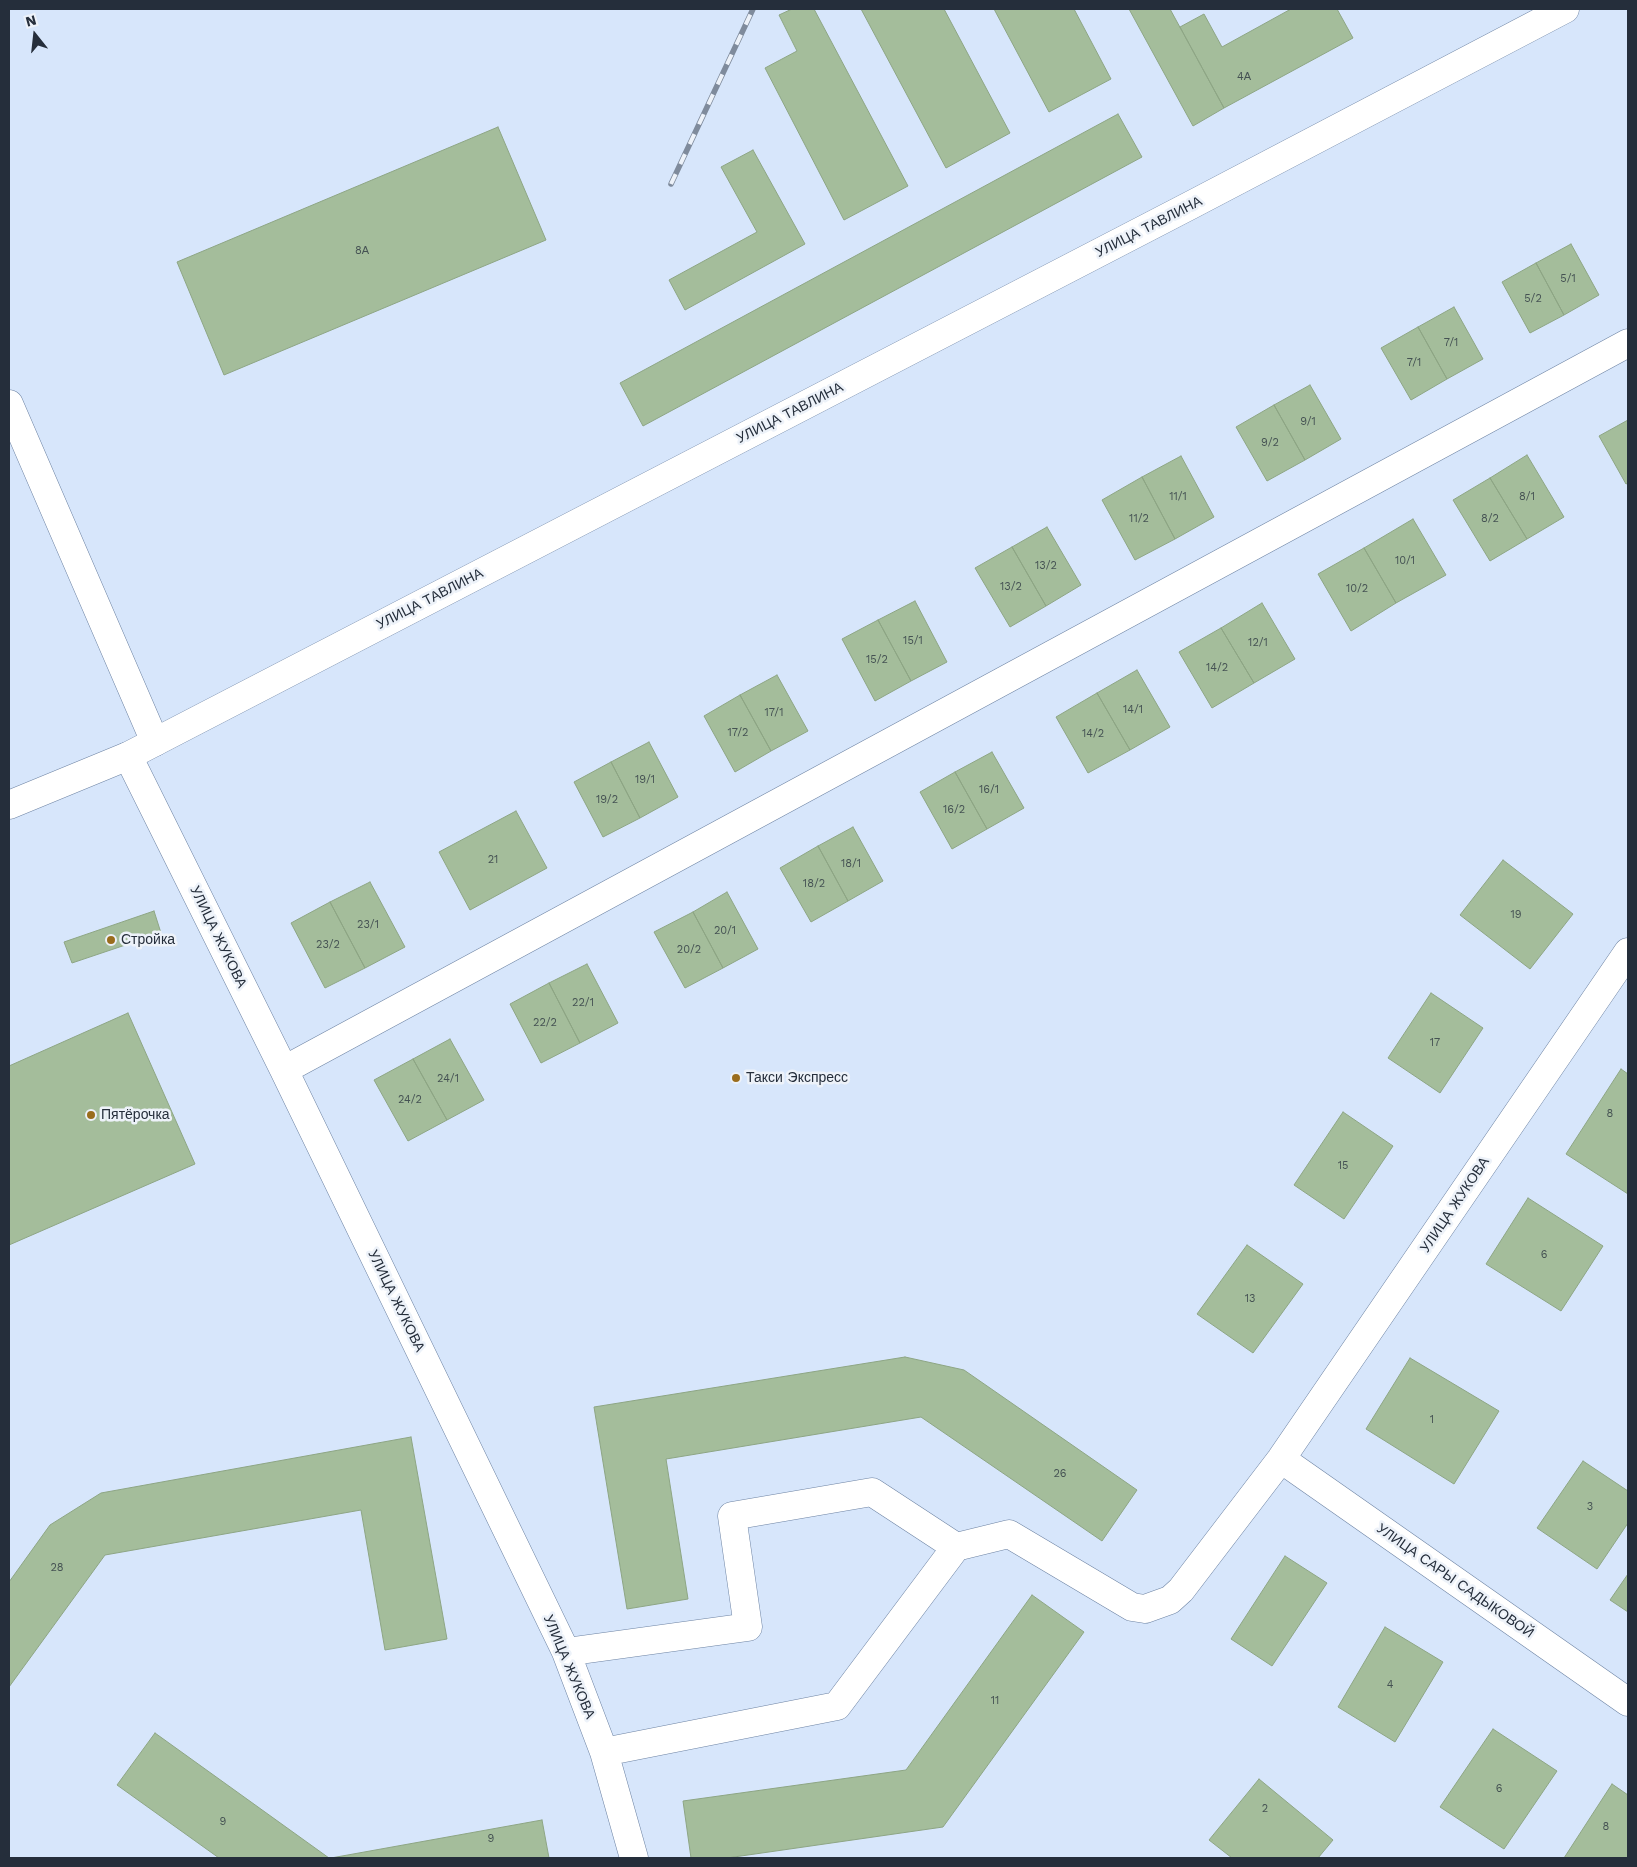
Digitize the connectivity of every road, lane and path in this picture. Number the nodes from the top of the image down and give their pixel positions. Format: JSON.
{"nodes":[{"id":1,"x":1565,"y":9,"type":"edge"},
{"id":2,"x":1628,"y":343,"type":"edge"},
{"id":3,"x":9,"y":404,"type":"edge"},
{"id":4,"x":155,"y":742,"type":"junction"},
{"id":5,"x":128,"y":756,"type":"junction"},
{"id":6,"x":9,"y":805,"type":"edge"},
{"id":7,"x":1628,"y":952,"type":"edge"},
{"id":8,"x":284,"y":1070,"type":"junction"},
{"id":9,"x":1281,"y":1459,"type":"junction"},
{"id":10,"x":956,"y":1547,"type":"junction"},
{"id":11,"x":566,"y":1652,"type":"junction"},
{"id":12,"x":1628,"y":1702,"type":"edge"},
{"id":13,"x":604,"y":1752,"type":"junction"},
{"id":14,"x":634,"y":1858,"type":"edge"}],
"edges":[{"from":1,"to":4,"type":"street","name":"УЛИЦА ТАВЛИНА"},
{"from":2,"to":8,"type":"street"},
{"from":3,"to":4,"type":"street"},
{"from":4,"to":5,"type":"street","name":"УЛИЦА ТАВЛИНА"},
{"from":5,"to":6,"type":"street","name":"УЛИЦА ТАВЛИНА"},
{"from":5,"to":8,"type":"street","name":"УЛИЦА ЖУКОВА"},
{"from":7,"to":9,"type":"street","name":"УЛИЦА ЖУКОВА"},
{"from":8,"to":11,"type":"street","name":"УЛИЦА ЖУКОВА"},
{"from":9,"to":10,"type":"street","name":"УЛИЦА ЖУКОВА"},
{"from":9,"to":12,"type":"street","name":"УЛИЦА САРЫ САДЫКОВОЙ"},
{"from":10,"to":11,"type":"street"},
{"from":10,"to":13,"type":"street"},
{"from":11,"to":13,"type":"street","name":"УЛИЦА ЖУКОВА"},
{"from":13,"to":14,"type":"street","name":"УЛИЦА ЖУКОВА"}]}
